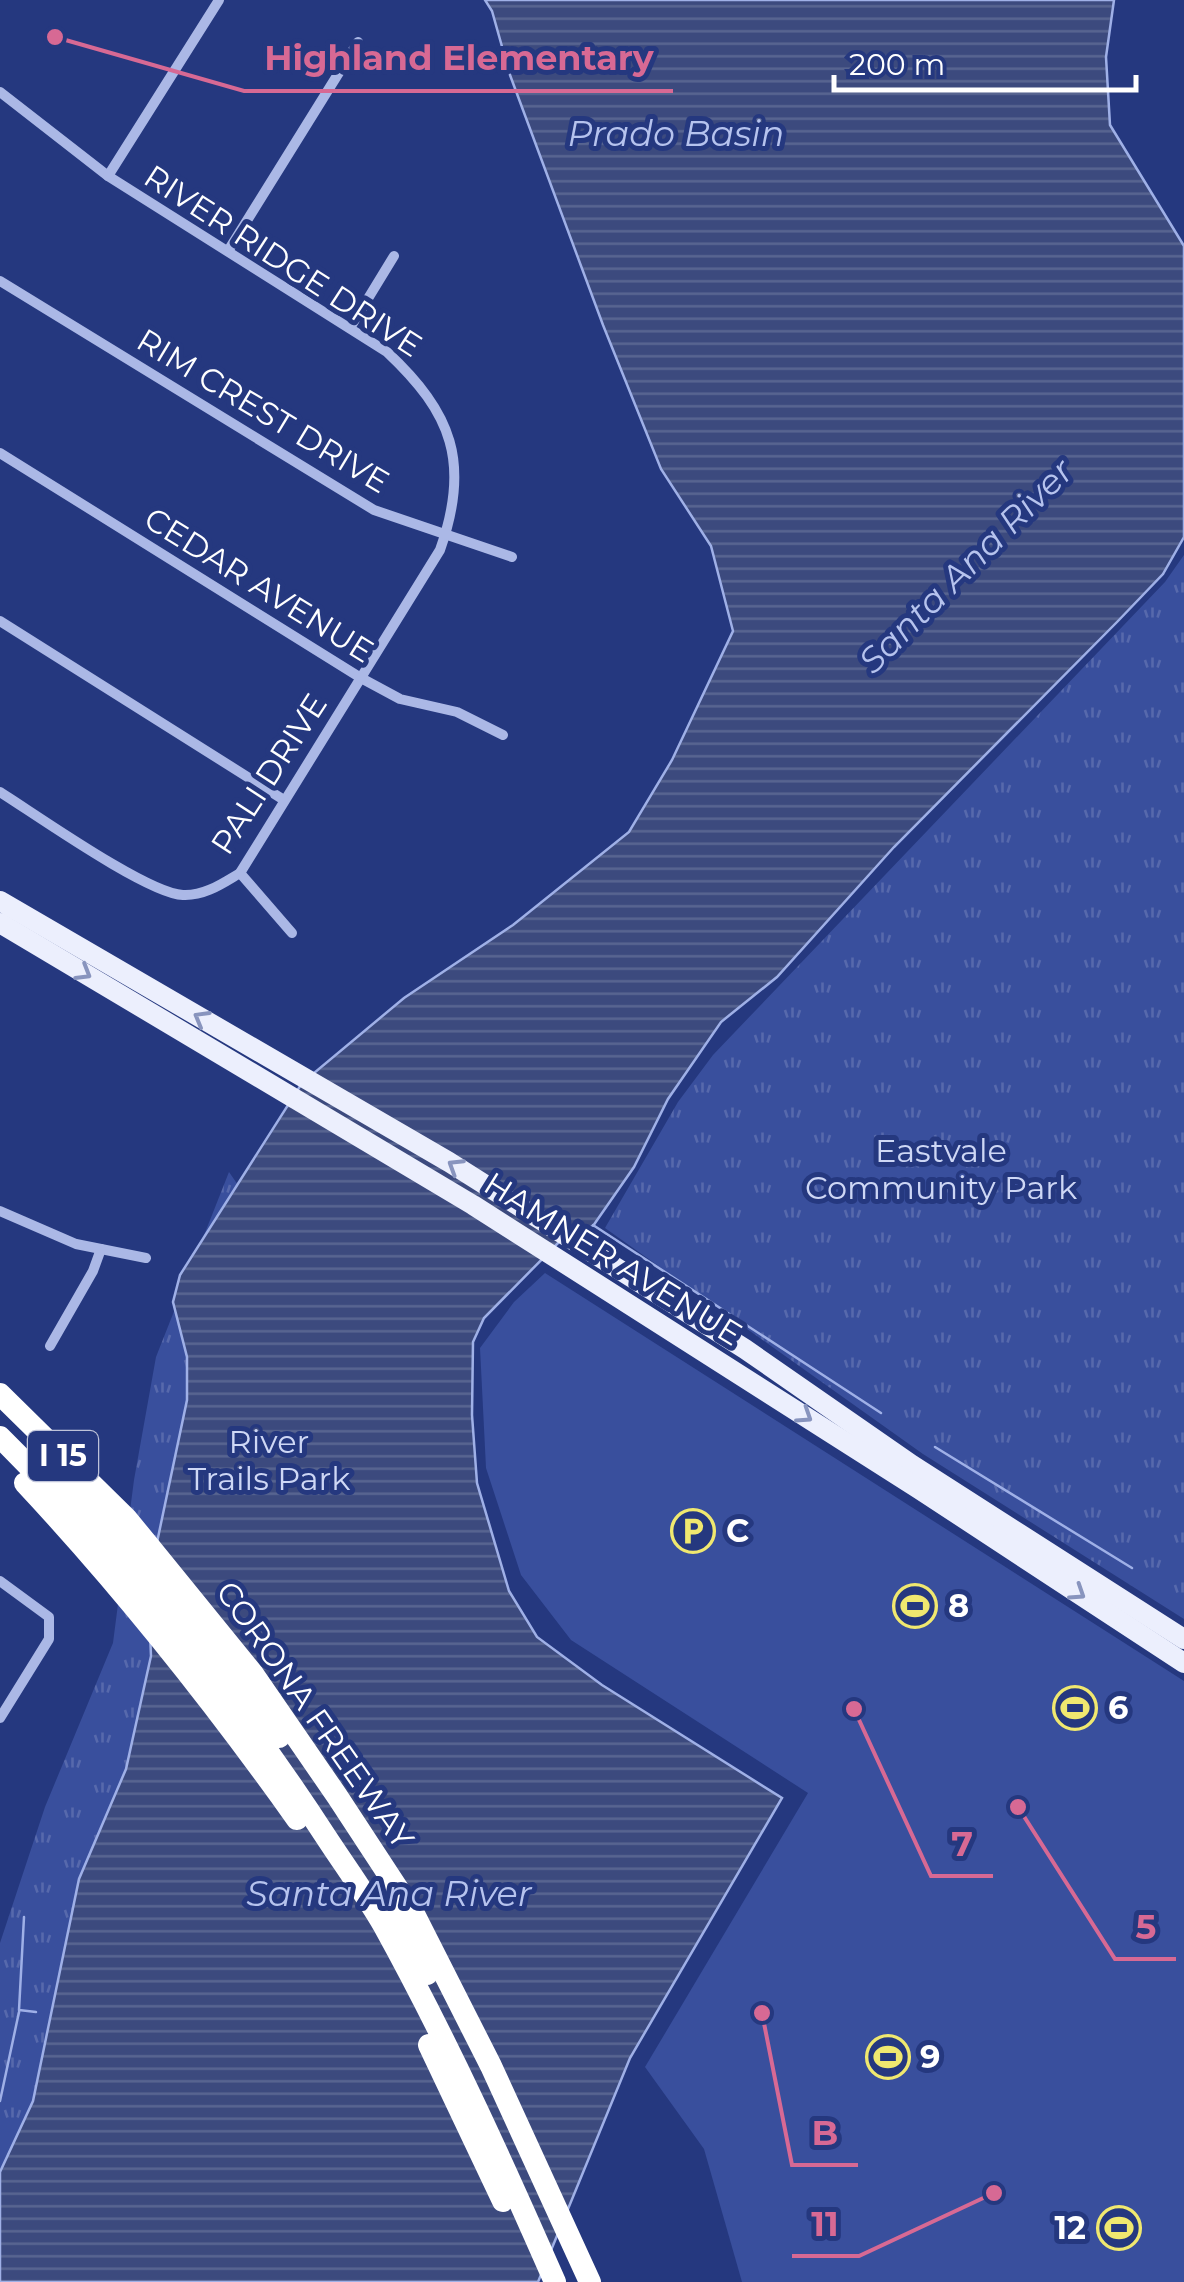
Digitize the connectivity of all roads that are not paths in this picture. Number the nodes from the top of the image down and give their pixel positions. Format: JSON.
{"nodes":[{"id":1,"x":219,"y":0,"type":"edge"},
{"id":2,"x":358,"y":42,"type":"dead end"},
{"id":3,"x":0,"y":92,"type":"edge"},
{"id":4,"x":108,"y":176,"type":"junction"},
{"id":5,"x":228,"y":251,"type":"junction"},
{"id":6,"x":394,"y":256,"type":"dead end"},
{"id":7,"x":0,"y":280,"type":"edge"},
{"id":8,"x":350,"y":328,"type":"junction"},
{"id":9,"x":0,"y":454,"type":"edge"},
{"id":10,"x":446,"y":534,"type":"junction"},
{"id":11,"x":512,"y":557,"type":"dead end"},
{"id":12,"x":0,"y":621,"type":"edge"},
{"id":13,"x":361,"y":678,"type":"junction"},
{"id":14,"x":503,"y":735,"type":"dead end"},
{"id":15,"x":0,"y":792,"type":"edge"},
{"id":16,"x":284,"y":800,"type":"junction"},
{"id":17,"x":240,"y":872,"type":"junction"},
{"id":18,"x":0,"y":901,"type":"edge"},
{"id":19,"x":0,"y":923,"type":"edge"},
{"id":20,"x":292,"y":934,"type":"dead end"},
{"id":21,"x":0,"y":1210,"type":"edge"},
{"id":22,"x":101,"y":1249,"type":"junction"},
{"id":23,"x":146,"y":1258,"type":"dead end"},
{"id":24,"x":50,"y":1346,"type":"dead end"},
{"id":25,"x":0,"y":1394,"type":"edge"},
{"id":26,"x":0,"y":1415,"type":"edge"},
{"id":27,"x":0,"y":1438,"type":"edge"},
{"id":28,"x":0,"y":1459,"type":"edge"},
{"id":29,"x":112,"y":1541,"type":"junction"},
{"id":30,"x":0,"y":1582,"type":"edge"},
{"id":31,"x":1184,"y":1639,"type":"edge"},
{"id":32,"x":1184,"y":1663,"type":"edge"},
{"id":33,"x":0,"y":1718,"type":"edge"},
{"id":34,"x":575,"y":2278,"type":"edge"},
{"id":35,"x":540,"y":2282,"type":"edge"}],
"edges":[{"from":1,"to":4,"type":"street"},
{"from":2,"to":5,"type":"street"},
{"from":3,"to":4,"type":"street","name":"RIVER RIDGE DRIVE"},
{"from":4,"to":5,"type":"street","name":"RIVER RIDGE DRIVE"},
{"from":5,"to":8,"type":"street","name":"RIVER RIDGE DRIVE"},
{"from":6,"to":8,"type":"street"},
{"from":7,"to":10,"type":"street","name":"RIM CREST DRIVE"},
{"from":8,"to":10,"type":"street","name":"RIVER RIDGE DRIVE"},
{"from":9,"to":13,"type":"street","name":"CEDAR AVENUE"},
{"from":10,"to":11,"type":"street","name":"RIM CREST DRIVE"},
{"from":10,"to":13,"type":"street","name":"RIVER RIDGE DRIVE"},
{"from":12,"to":16,"type":"street"},
{"from":13,"to":14,"type":"street","name":"CEDAR AVENUE"},
{"from":13,"to":16,"type":"street","name":"PALI DRIVE"},
{"from":15,"to":17,"type":"street","name":"PALI DRIVE"},
{"from":16,"to":17,"type":"street","name":"PALI DRIVE"},
{"from":17,"to":20,"type":"street"},
{"from":31,"to":18,"type":"main road","name":"HAMNER AVENUE","one_way":true},
{"from":19,"to":32,"type":"main road","name":"HAMNER AVENUE","one_way":true},
{"from":21,"to":22,"type":"street"},
{"from":22,"to":23,"type":"street"},
{"from":22,"to":24,"type":"street"},
{"from":25,"to":29,"type":"highway","name":"CORONA FREEWAY","number":"I 15"},
{"from":26,"to":29,"type":"highway"},
{"from":27,"to":29,"type":"highway"},
{"from":28,"to":29,"type":"highway","name":"CORONA FREEWAY","number":"I 15"},
{"from":29,"to":34,"type":"highway"},
{"from":29,"to":34,"type":"highway","name":"CORONA FREEWAY","number":"I 15"},
{"from":29,"to":35,"type":"highway","name":"CORONA FREEWAY","number":"I 15"},
{"from":30,"to":33,"type":"street"}]}
